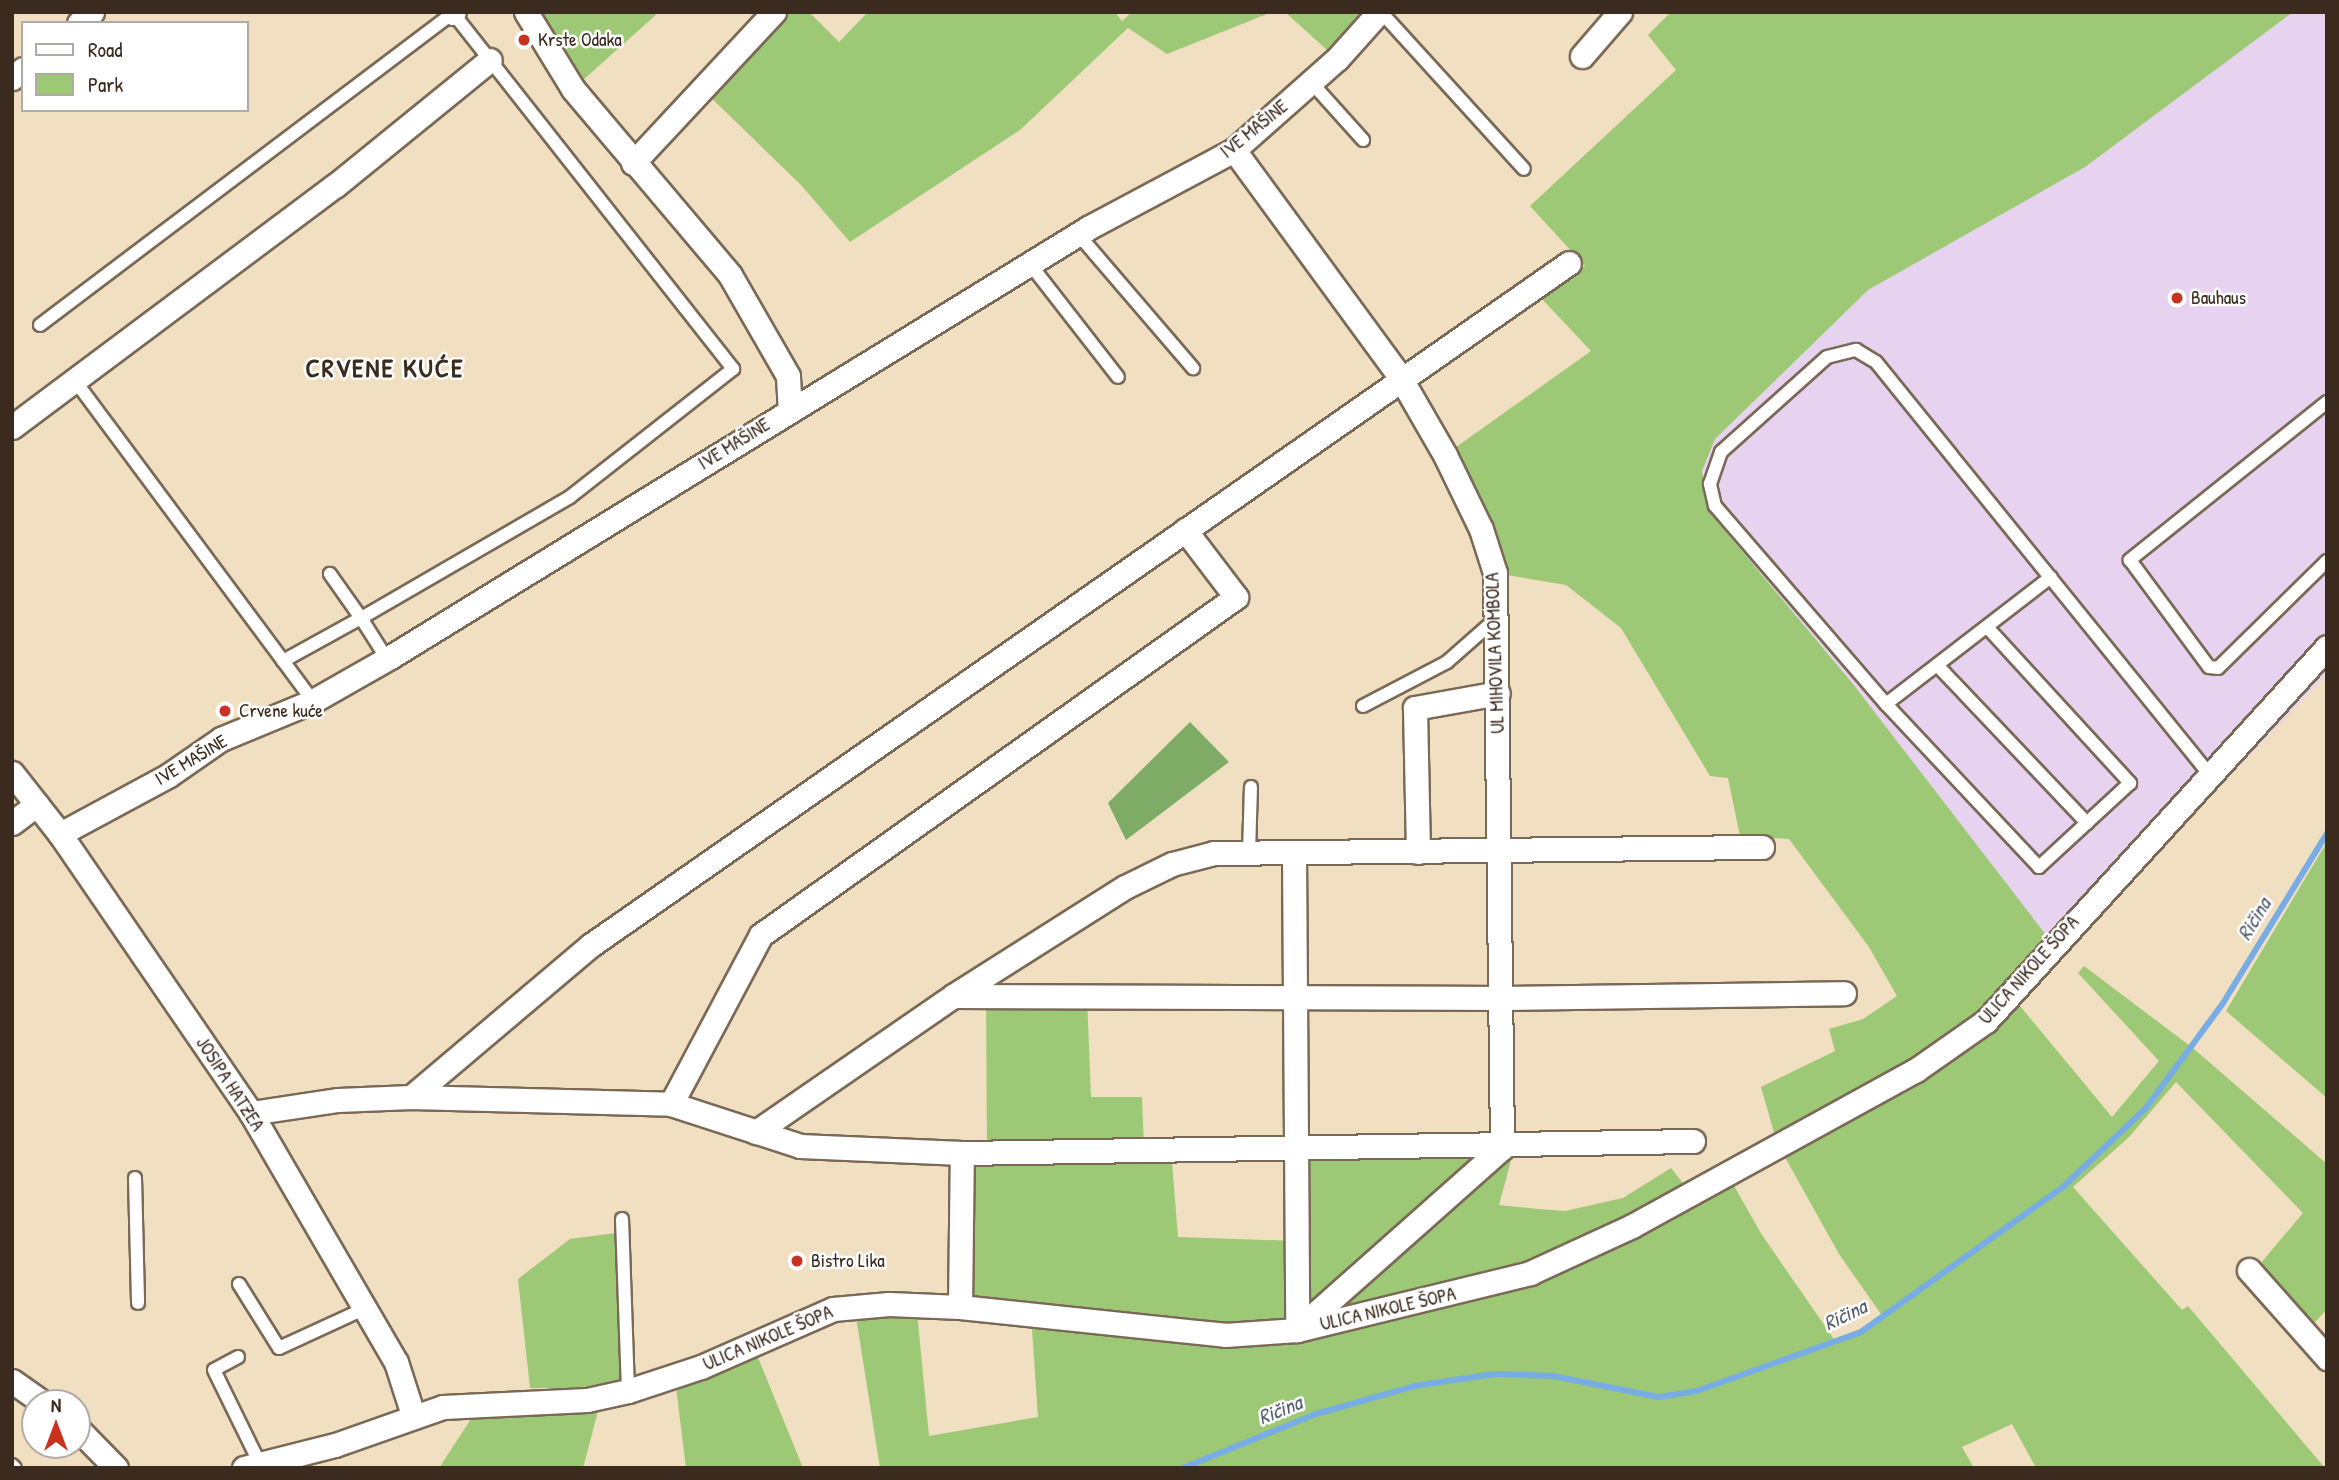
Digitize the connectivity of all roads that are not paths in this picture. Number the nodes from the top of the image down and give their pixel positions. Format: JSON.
{"nodes":[{"id":1,"x":526,"y":12,"type":"edge"},
{"id":2,"x":774,"y":12,"type":"edge"},
{"id":3,"x":1620,"y":12,"type":"edge"},
{"id":4,"x":454,"y":13,"type":"edge"},
{"id":5,"x":1376,"y":13,"type":"edge"},
{"id":6,"x":1582,"y":56,"type":"dead end"},
{"id":7,"x":490,"y":60,"type":"junction"},
{"id":8,"x":1311,"y":82,"type":"junction"},
{"id":9,"x":1363,"y":139,"type":"dead end"},
{"id":10,"x":1234,"y":150,"type":"junction"},
{"id":11,"x":633,"y":163,"type":"junction"},
{"id":12,"x":1524,"y":169,"type":"dead end"},
{"id":13,"x":1078,"y":234,"type":"junction"},
{"id":14,"x":1569,"y":262,"type":"dead end"},
{"id":15,"x":1030,"y":264,"type":"junction"},
{"id":16,"x":40,"y":325,"type":"dead end"},
{"id":17,"x":1193,"y":368,"type":"dead end"},
{"id":18,"x":1118,"y":377,"type":"dead end"},
{"id":19,"x":1400,"y":377,"type":"junction"},
{"id":20,"x":76,"y":382,"type":"junction"},
{"id":21,"x":2327,"y":402,"type":"edge"},
{"id":22,"x":790,"y":410,"type":"junction"},
{"id":23,"x":12,"y":427,"type":"edge"},
{"id":24,"x":1185,"y":530,"type":"junction"},
{"id":25,"x":2327,"y":561,"type":"edge"},
{"id":26,"x":330,"y":574,"type":"dead end"},
{"id":27,"x":2051,"y":577,"type":"junction"},
{"id":28,"x":361,"y":618,"type":"junction"},
{"id":29,"x":1496,"y":619,"type":"junction"},
{"id":30,"x":1987,"y":627,"type":"junction"},
{"id":31,"x":2327,"y":647,"type":"edge"},
{"id":32,"x":387,"y":659,"type":"junction"},
{"id":33,"x":283,"y":661,"type":"junction"},
{"id":34,"x":1937,"y":665,"type":"junction"},
{"id":35,"x":1498,"y":693,"type":"junction"},
{"id":36,"x":313,"y":701,"type":"junction"},
{"id":37,"x":1886,"y":704,"type":"junction"},
{"id":38,"x":1363,"y":706,"type":"dead end"},
{"id":39,"x":12,"y":773,"type":"edge"},
{"id":40,"x":2210,"y":775,"type":"junction"},
{"id":41,"x":1251,"y":787,"type":"dead end"},
{"id":42,"x":37,"y":804,"type":"junction"},
{"id":43,"x":12,"y":823,"type":"edge"},
{"id":44,"x":2087,"y":823,"type":"junction"},
{"id":45,"x":60,"y":834,"type":"junction"},
{"id":46,"x":1762,"y":847,"type":"dead end"},
{"id":47,"x":1499,"y":851,"type":"junction"},
{"id":48,"x":1418,"y":852,"type":"junction"},
{"id":49,"x":1249,"y":853,"type":"junction"},
{"id":50,"x":1294,"y":853,"type":"junction"},
{"id":51,"x":1844,"y":993,"type":"dead end"},
{"id":52,"x":953,"y":996,"type":"junction"},
{"id":53,"x":1295,"y":997,"type":"junction"},
{"id":54,"x":1503,"y":998,"type":"junction"},
{"id":55,"x":411,"y":1097,"type":"junction"},
{"id":56,"x":671,"y":1104,"type":"junction"},
{"id":57,"x":251,"y":1113,"type":"junction"},
{"id":58,"x":756,"y":1132,"type":"junction"},
{"id":59,"x":1693,"y":1141,"type":"dead end"},
{"id":60,"x":1296,"y":1146,"type":"junction"},
{"id":61,"x":1502,"y":1148,"type":"junction"},
{"id":62,"x":962,"y":1153,"type":"junction"},
{"id":63,"x":135,"y":1178,"type":"dead end"},
{"id":64,"x":622,"y":1219,"type":"dead end"},
{"id":65,"x":2249,"y":1270,"type":"dead end"},
{"id":66,"x":239,"y":1284,"type":"dead end"},
{"id":67,"x":138,"y":1303,"type":"dead end"},
{"id":68,"x":960,"y":1307,"type":"junction"},
{"id":69,"x":366,"y":1308,"type":"junction"},
{"id":70,"x":1307,"y":1328,"type":"junction"},
{"id":71,"x":238,"y":1357,"type":"dead end"},
{"id":72,"x":2327,"y":1358,"type":"edge"},
{"id":73,"x":628,"y":1391,"type":"junction"},
{"id":74,"x":413,"y":1415,"type":"junction"},
{"id":75,"x":91,"y":1442,"type":"edge"},
{"id":76,"x":252,"y":1466,"type":"edge"},
{"id":77,"x":116,"y":1468,"type":"edge"}],
"edges":[{"from":1,"to":11,"type":"street"},
{"from":2,"to":11,"type":"street"},
{"from":3,"to":6,"type":"street"},
{"from":4,"to":7,"type":"lane"},
{"from":4,"to":16,"type":"lane"},
{"from":5,"to":8,"type":"street","name":"IVE MAŠINE"},
{"from":5,"to":12,"type":"lane"},
{"from":7,"to":20,"type":"street"},
{"from":7,"to":28,"type":"lane"},
{"from":8,"to":9,"type":"lane"},
{"from":8,"to":10,"type":"street","name":"IVE MAŠINE"},
{"from":10,"to":13,"type":"street","name":"IVE MAŠINE"},
{"from":10,"to":19,"type":"street","name":"UL MIHOVILA KOMBOLA"},
{"from":11,"to":22,"type":"street"},
{"from":13,"to":15,"type":"street","name":"IVE MAŠINE"},
{"from":13,"to":17,"type":"lane"},
{"from":14,"to":19,"type":"street"},
{"from":15,"to":18,"type":"lane"},
{"from":15,"to":22,"type":"street","name":"IVE MAŠINE"},
{"from":19,"to":24,"type":"street"},
{"from":19,"to":29,"type":"street","name":"UL MIHOVILA KOMBOLA"},
{"from":20,"to":23,"type":"street"},
{"from":20,"to":33,"type":"lane"},
{"from":21,"to":25,"type":"lane"},
{"from":22,"to":32,"type":"street","name":"IVE MAŠINE"},
{"from":24,"to":55,"type":"street"},
{"from":24,"to":56,"type":"street"},
{"from":26,"to":28,"type":"lane"},
{"from":27,"to":30,"type":"lane"},
{"from":27,"to":37,"type":"lane"},
{"from":27,"to":40,"type":"lane"},
{"from":28,"to":32,"type":"lane"},
{"from":28,"to":33,"type":"lane"},
{"from":29,"to":35,"type":"street","name":"UL MIHOVILA KOMBOLA"},
{"from":29,"to":38,"type":"lane"},
{"from":30,"to":34,"type":"lane"},
{"from":30,"to":44,"type":"lane"},
{"from":31,"to":40,"type":"street","name":"ULICA NIKOLE ŠOPA"},
{"from":32,"to":36,"type":"street","name":"IVE MAŠINE"},
{"from":33,"to":36,"type":"lane"},
{"from":34,"to":37,"type":"lane"},
{"from":34,"to":44,"type":"lane"},
{"from":35,"to":47,"type":"street","name":"UL MIHOVILA KOMBOLA"},
{"from":35,"to":48,"type":"street"},
{"from":36,"to":45,"type":"street","name":"IVE MAŠINE"},
{"from":37,"to":44,"type":"lane"},
{"from":39,"to":42,"type":"street","name":"JOSIPA HATZEA"},
{"from":40,"to":70,"type":"street","name":"ULICA NIKOLE ŠOPA"},
{"from":41,"to":49,"type":"lane"},
{"from":42,"to":43,"type":"street"},
{"from":42,"to":45,"type":"street","name":"JOSIPA HATZEA"},
{"from":45,"to":57,"type":"street","name":"JOSIPA HATZEA"},
{"from":46,"to":47,"type":"street"},
{"from":47,"to":48,"type":"street"},
{"from":47,"to":54,"type":"street","name":"UL MIHOVILA KOMBOLA"},
{"from":48,"to":50,"type":"street"},
{"from":49,"to":50,"type":"street"},
{"from":49,"to":52,"type":"street"},
{"from":50,"to":53,"type":"street"},
{"from":51,"to":54,"type":"street"},
{"from":52,"to":53,"type":"street"},
{"from":52,"to":58,"type":"street"},
{"from":53,"to":54,"type":"street"},
{"from":53,"to":60,"type":"street"},
{"from":54,"to":61,"type":"street","name":"UL MIHOVILA KOMBOLA"},
{"from":55,"to":56,"type":"street"},
{"from":55,"to":57,"type":"street"},
{"from":56,"to":58,"type":"street"},
{"from":57,"to":69,"type":"street","name":"JOSIPA HATZEA"},
{"from":58,"to":62,"type":"street"},
{"from":59,"to":61,"type":"street"},
{"from":60,"to":61,"type":"street"},
{"from":60,"to":62,"type":"street"},
{"from":60,"to":70,"type":"street"},
{"from":61,"to":70,"type":"street"},
{"from":62,"to":68,"type":"street"},
{"from":63,"to":67,"type":"lane"},
{"from":64,"to":73,"type":"lane"},
{"from":65,"to":72,"type":"street"},
{"from":66,"to":69,"type":"lane"},
{"from":68,"to":70,"type":"street","name":"ULICA NIKOLE ŠOPA"},
{"from":68,"to":73,"type":"street","name":"ULICA NIKOLE ŠOPA"},
{"from":69,"to":74,"type":"street","name":"JOSIPA HATZEA"},
{"from":71,"to":76,"type":"lane"},
{"from":73,"to":74,"type":"street","name":"ULICA NIKOLE ŠOPA"},
{"from":74,"to":76,"type":"street","name":"ULICA NIKOLE ŠOPA"},
{"from":75,"to":77,"type":"street"}]}
